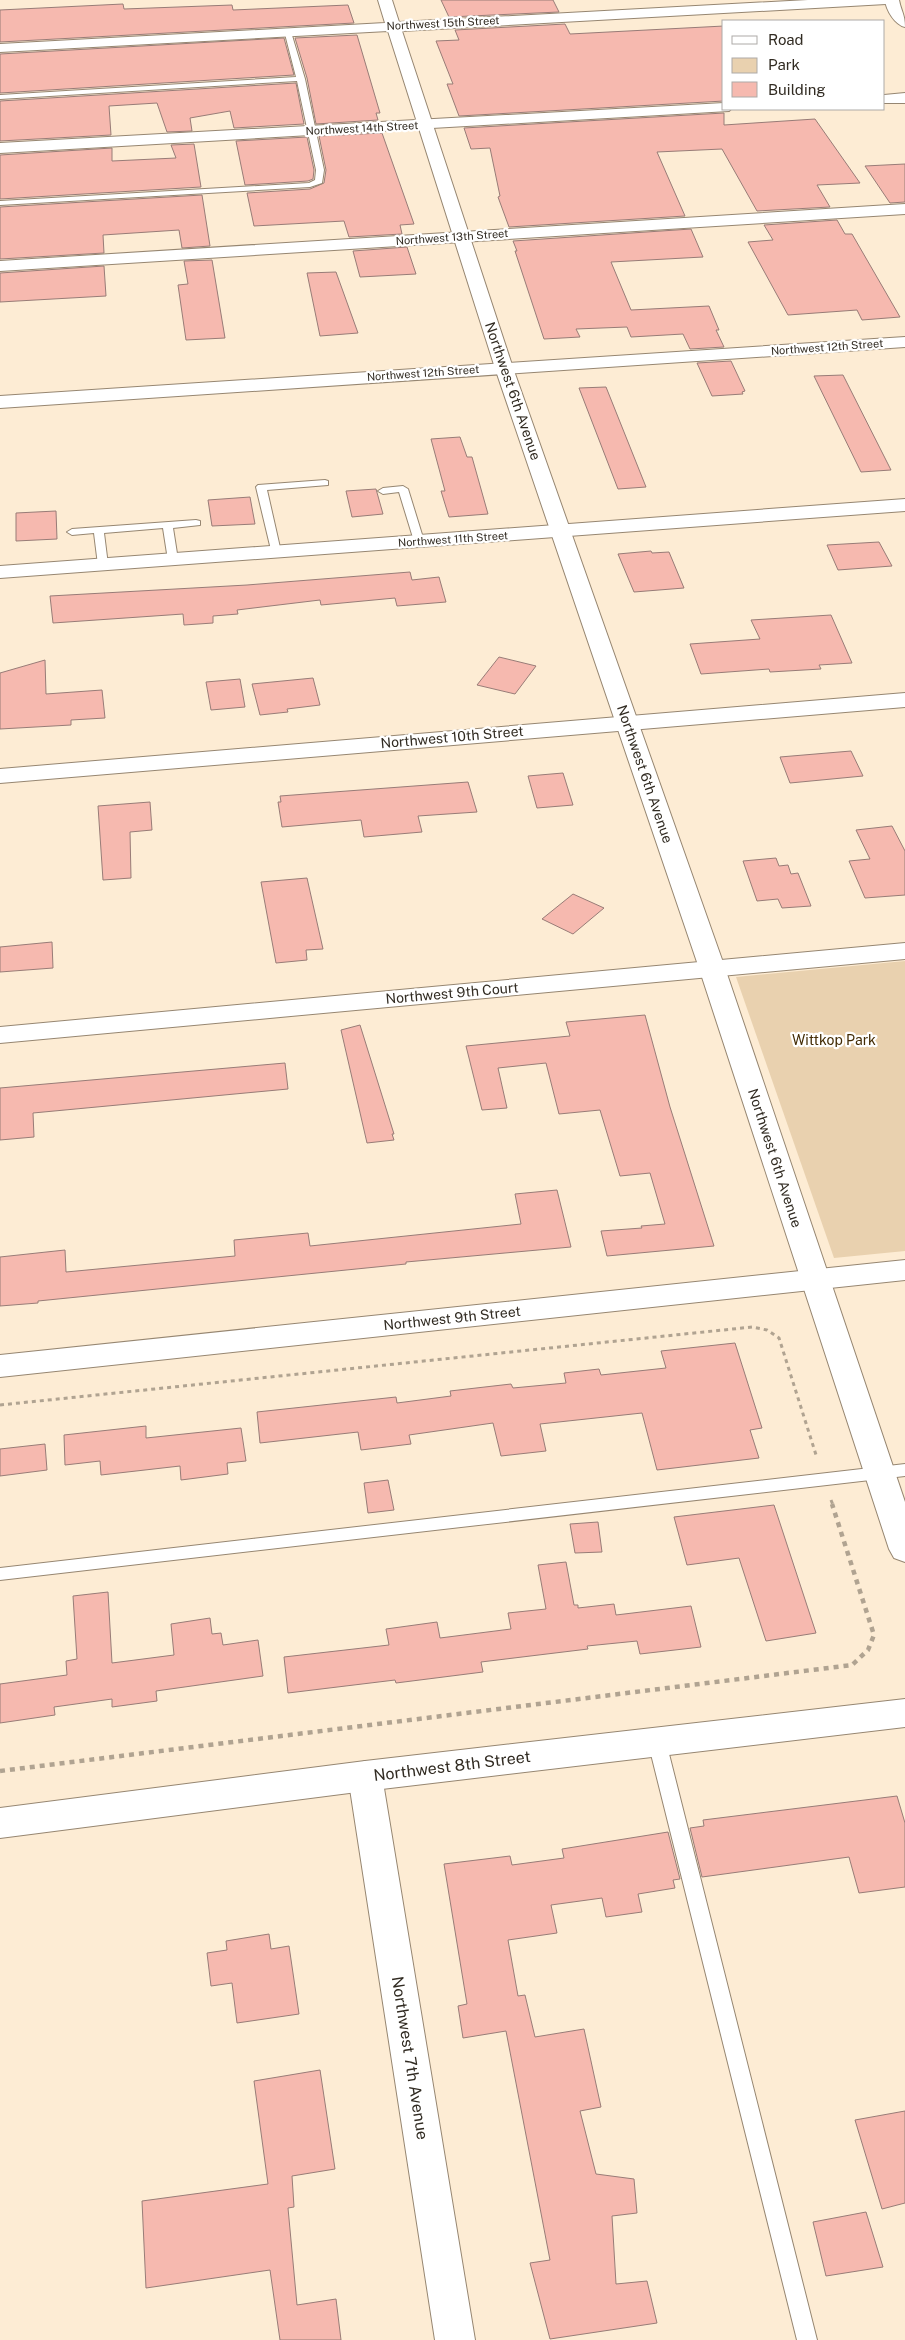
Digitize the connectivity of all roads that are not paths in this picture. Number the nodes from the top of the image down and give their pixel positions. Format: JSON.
{"nodes":[{"id":1,"x":385,"y":0,"type":"edge"},
{"id":2,"x":886,"y":0,"type":"edge"},
{"id":3,"x":892,"y":0,"type":"edge"},
{"id":4,"x":905,"y":23,"type":"edge"},
{"id":5,"x":393,"y":26,"type":"junction"},
{"id":6,"x":288,"y":32,"type":"junction"},
{"id":7,"x":0,"y":48,"type":"edge"},
{"id":8,"x":301,"y":79,"type":"junction"},
{"id":9,"x":0,"y":97,"type":"edge"},
{"id":10,"x":905,"y":98,"type":"edge"},
{"id":11,"x":885,"y":99,"type":"edge"},
{"id":12,"x":722,"y":108,"type":"edge"},
{"id":13,"x":425,"y":124,"type":"junction"},
{"id":14,"x":312,"y":131,"type":"junction"},
{"id":15,"x":0,"y":148,"type":"edge"},
{"id":16,"x":0,"y":203,"type":"edge"},
{"id":17,"x":905,"y":209,"type":"edge"},
{"id":18,"x":463,"y":236,"type":"junction"},
{"id":19,"x":0,"y":266,"type":"edge"},
{"id":20,"x":905,"y":342,"type":"edge"},
{"id":21,"x":504,"y":368,"type":"junction"},
{"id":22,"x":0,"y":402,"type":"edge"},
{"id":23,"x":326,"y":483,"type":"dead end"},
{"id":24,"x":383,"y":491,"type":"dead end"},
{"id":25,"x":905,"y":505,"type":"edge"},
{"id":26,"x":196,"y":523,"type":"dead end"},
{"id":27,"x":168,"y":525,"type":"junction"},
{"id":28,"x":99,"y":530,"type":"junction"},
{"id":29,"x":561,"y":531,"type":"junction"},
{"id":30,"x":72,"y":532,"type":"dead end"},
{"id":31,"x":419,"y":542,"type":"junction"},
{"id":32,"x":276,"y":552,"type":"junction"},
{"id":33,"x":173,"y":560,"type":"junction"},
{"id":34,"x":103,"y":565,"type":"junction"},
{"id":35,"x":0,"y":572,"type":"edge"},
{"id":36,"x":905,"y":700,"type":"edge"},
{"id":37,"x":627,"y":722,"type":"junction"},
{"id":38,"x":0,"y":776,"type":"edge"},
{"id":39,"x":905,"y":951,"type":"edge"},
{"id":40,"x":712,"y":968,"type":"junction"},
{"id":41,"x":0,"y":1035,"type":"edge"},
{"id":42,"x":905,"y":1270,"type":"edge"},
{"id":43,"x":815,"y":1279,"type":"junction"},
{"id":44,"x":0,"y":1366,"type":"edge"},
{"id":45,"x":905,"y":1470,"type":"edge"},
{"id":46,"x":880,"y":1473,"type":"junction"},
{"id":47,"x":905,"y":1549,"type":"edge"},
{"id":48,"x":0,"y":1574,"type":"edge"},
{"id":49,"x":905,"y":1714,"type":"edge"},
{"id":50,"x":657,"y":1742,"type":"junction"},
{"id":51,"x":365,"y":1776,"type":"junction"},
{"id":52,"x":0,"y":1823,"type":"edge"},
{"id":53,"x":456,"y":2340,"type":"edge"},
{"id":54,"x":807,"y":2340,"type":"edge"}],
"edges":[{"from":1,"to":5,"type":"street","name":"Northwest 6th Avenue"},
{"from":2,"to":5,"type":"street","name":"Northwest 15th Street"},
{"from":3,"to":4,"type":"street"},
{"from":5,"to":6,"type":"street","name":"Northwest 15th Street"},
{"from":5,"to":13,"type":"street","name":"Northwest 6th Avenue"},
{"from":6,"to":7,"type":"street","name":"Northwest 15th Street"},
{"from":6,"to":8,"type":"lane"},
{"from":8,"to":9,"type":"lane"},
{"from":8,"to":14,"type":"lane"},
{"from":10,"to":11,"type":"street"},
{"from":12,"to":13,"type":"street","name":"Northwest 14th Street"},
{"from":13,"to":14,"type":"street","name":"Northwest 14th Street"},
{"from":13,"to":18,"type":"street","name":"Northwest 6th Avenue"},
{"from":14,"to":15,"type":"street","name":"Northwest 14th Street"},
{"from":14,"to":16,"type":"lane"},
{"from":17,"to":18,"type":"street","name":"Northwest 13th Street"},
{"from":18,"to":19,"type":"street","name":"Northwest 13th Street"},
{"from":18,"to":21,"type":"street","name":"Northwest 6th Avenue"},
{"from":20,"to":21,"type":"street","name":"Northwest 12th Street"},
{"from":21,"to":22,"type":"street","name":"Northwest 12th Street"},
{"from":21,"to":29,"type":"street","name":"Northwest 6th Avenue"},
{"from":23,"to":32,"type":"lane"},
{"from":24,"to":31,"type":"lane"},
{"from":25,"to":29,"type":"street","name":"Northwest 11th Street"},
{"from":26,"to":27,"type":"lane"},
{"from":27,"to":28,"type":"lane"},
{"from":27,"to":33,"type":"lane"},
{"from":28,"to":30,"type":"lane"},
{"from":28,"to":34,"type":"lane"},
{"from":29,"to":31,"type":"street","name":"Northwest 11th Street"},
{"from":29,"to":37,"type":"street","name":"Northwest 6th Avenue"},
{"from":31,"to":32,"type":"street","name":"Northwest 11th Street"},
{"from":32,"to":33,"type":"street","name":"Northwest 11th Street"},
{"from":33,"to":34,"type":"street","name":"Northwest 11th Street"},
{"from":34,"to":35,"type":"street","name":"Northwest 11th Street"},
{"from":36,"to":37,"type":"street","name":"Northwest 10th Street"},
{"from":37,"to":38,"type":"street","name":"Northwest 10th Street"},
{"from":37,"to":40,"type":"street","name":"Northwest 6th Avenue"},
{"from":39,"to":40,"type":"street","name":"Northwest 9th Court"},
{"from":40,"to":41,"type":"street","name":"Northwest 9th Court"},
{"from":40,"to":43,"type":"street","name":"Northwest 6th Avenue"},
{"from":42,"to":43,"type":"street","name":"Northwest 9th Street"},
{"from":43,"to":44,"type":"street","name":"Northwest 9th Street"},
{"from":43,"to":46,"type":"street","name":"Northwest 6th Avenue"},
{"from":45,"to":46,"type":"lane"},
{"from":46,"to":47,"type":"street","name":"Northwest 6th Avenue"},
{"from":46,"to":48,"type":"lane"},
{"from":49,"to":50,"type":"street","name":"Northwest 8th Street"},
{"from":50,"to":51,"type":"street","name":"Northwest 8th Street"},
{"from":50,"to":54,"type":"lane"},
{"from":51,"to":52,"type":"street","name":"Northwest 8th Street"},
{"from":51,"to":53,"type":"street","name":"Northwest 7th Avenue"}]}
